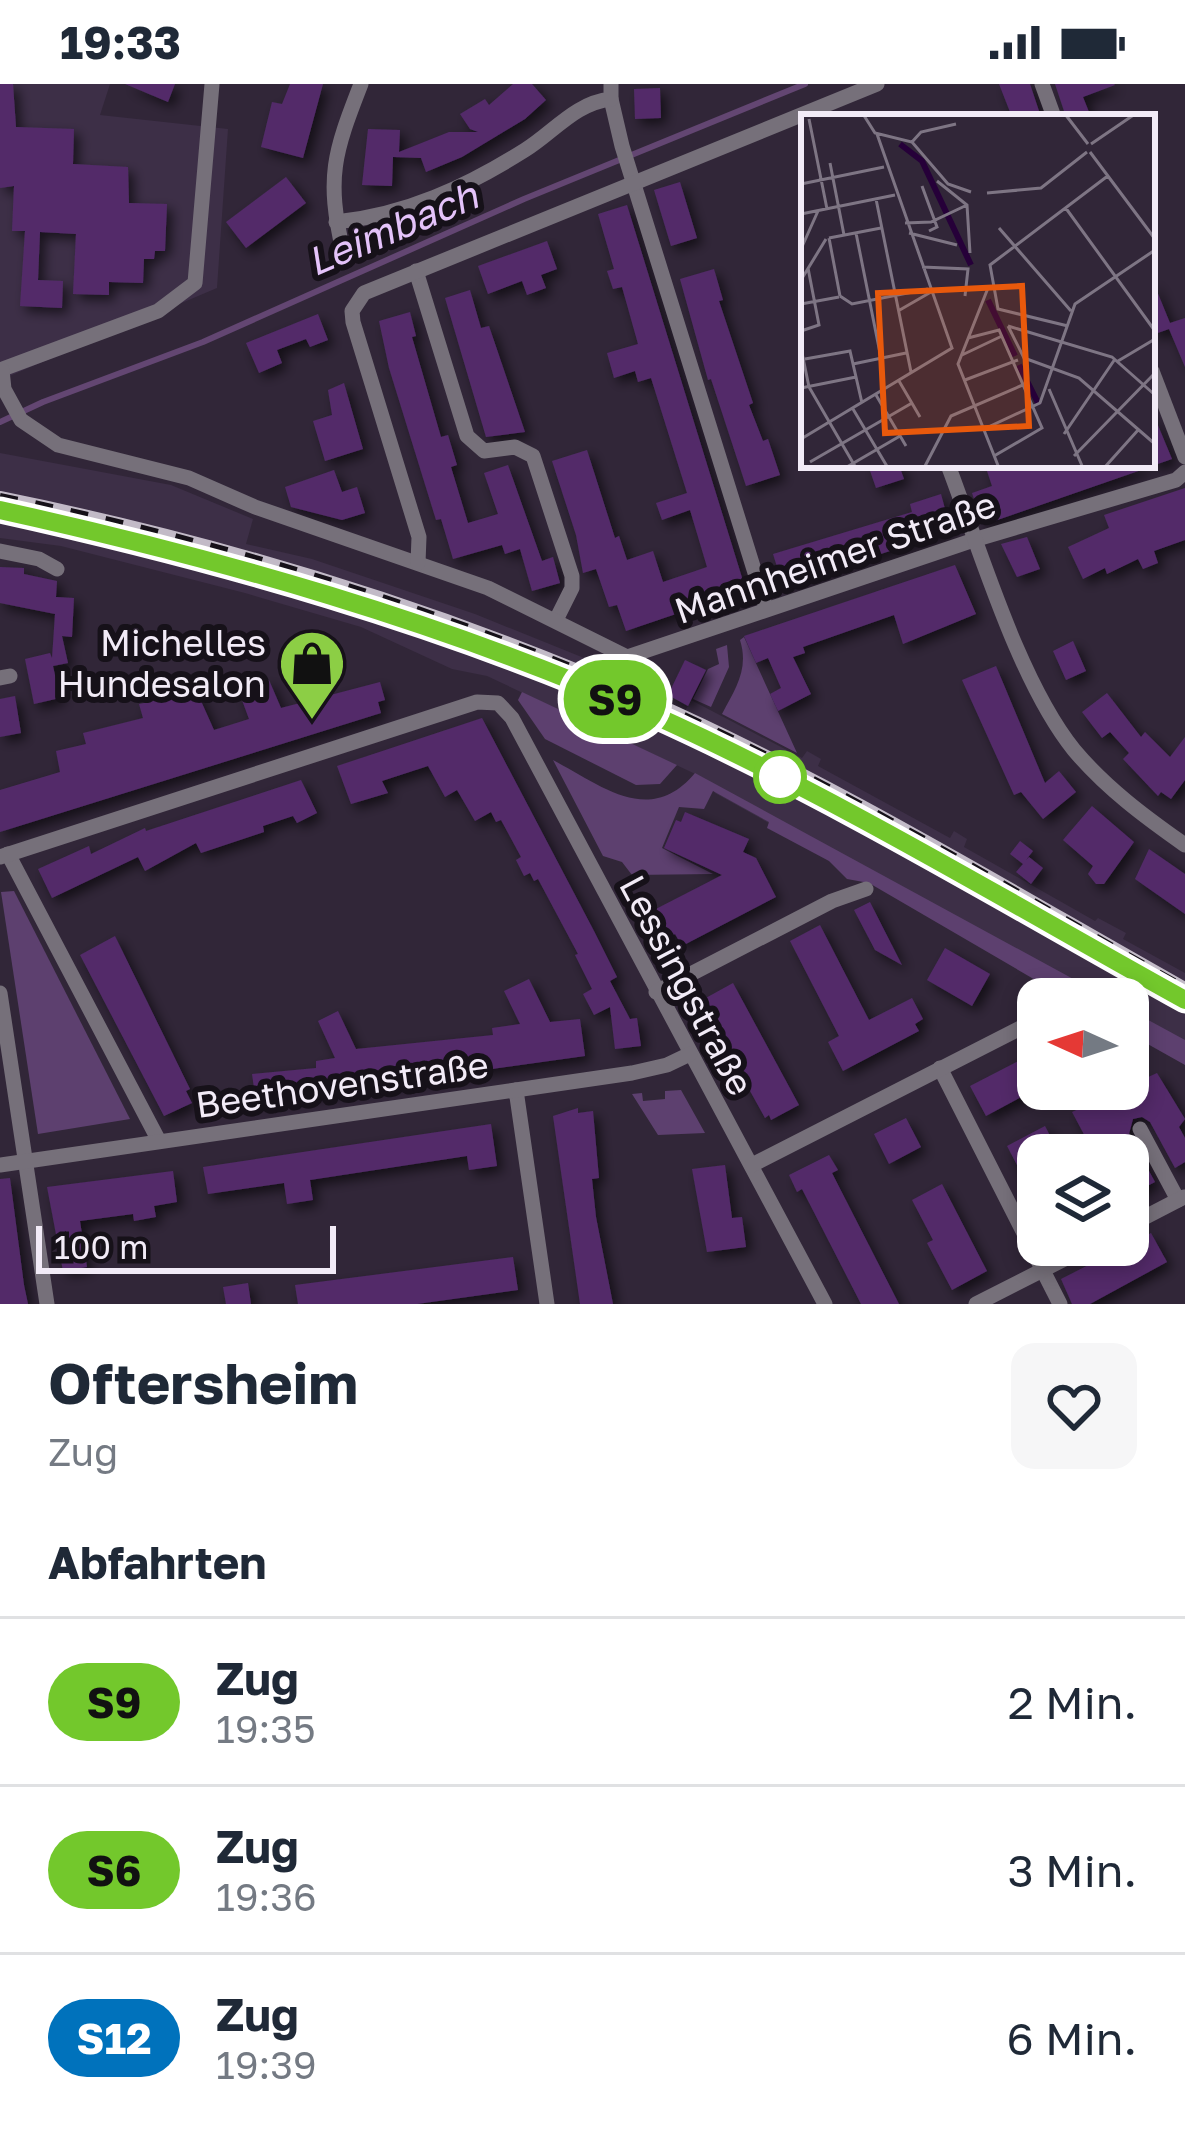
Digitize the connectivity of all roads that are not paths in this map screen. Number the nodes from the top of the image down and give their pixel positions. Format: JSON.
{"nodes":[{"id":1,"x":212,"y":84,"type":"edge"},
{"id":2,"x":361,"y":84,"type":"edge"},
{"id":3,"x":877,"y":84,"type":"edge"},
{"id":4,"x":1042,"y":84,"type":"edge"},
{"id":5,"x":611,"y":91,"type":"edge"},
{"id":6,"x":836,"y":109,"type":"edge"},
{"id":7,"x":1053,"y":114,"type":"edge"},
{"id":8,"x":801,"y":121,"type":"edge"},
{"id":9,"x":632,"y":177,"type":"junction"},
{"id":10,"x":336,"y":222,"type":"junction"},
{"id":11,"x":343,"y":251,"type":"dead end"},
{"id":12,"x":416,"y":271,"type":"junction"},
{"id":13,"x":1,"y":370,"type":"edge"},
{"id":14,"x":1155,"y":379,"type":"edge"},
{"id":15,"x":1185,"y":457,"type":"edge"},
{"id":16,"x":950,"y":468,"type":"edge"},
{"id":17,"x":1185,"y":472,"type":"edge"},
{"id":18,"x":976,"y":539,"type":"junction"},
{"id":19,"x":0,"y":551,"type":"edge"},
{"id":20,"x":418,"y":563,"type":"junction"},
{"id":21,"x":57,"y":569,"type":"dead end"},
{"id":22,"x":766,"y":608,"type":"junction"},
{"id":23,"x":556,"y":620,"type":"junction"},
{"id":24,"x":1185,"y":845,"type":"edge"},
{"id":25,"x":4,"y":856,"type":"edge"},
{"id":26,"x":866,"y":889,"type":"dead end"},
{"id":27,"x":656,"y":992,"type":"junction"},
{"id":28,"x":0,"y":993,"type":"edge"},
{"id":29,"x":1017,"y":1029,"type":"edge"},
{"id":30,"x":690,"y":1054,"type":"junction"},
{"id":31,"x":940,"y":1068,"type":"junction"},
{"id":32,"x":516,"y":1090,"type":"junction"},
{"id":33,"x":1140,"y":1129,"type":"dead end"},
{"id":34,"x":159,"y":1141,"type":"junction"},
{"id":35,"x":27,"y":1161,"type":"junction"},
{"id":36,"x":0,"y":1165,"type":"edge"},
{"id":37,"x":752,"y":1165,"type":"junction"},
{"id":38,"x":1181,"y":1198,"type":"edge"},
{"id":39,"x":1149,"y":1215,"type":"edge"},
{"id":40,"x":1051,"y":1266,"type":"edge"},
{"id":41,"x":1043,"y":1270,"type":"junction"},
{"id":42,"x":47,"y":1304,"type":"edge"},
{"id":43,"x":547,"y":1304,"type":"edge"},
{"id":44,"x":825,"y":1304,"type":"edge"},
{"id":45,"x":976,"y":1304,"type":"edge"},
{"id":46,"x":1060,"y":1304,"type":"edge"}],
"edges":[{"from":1,"to":13,"type":"street"},
{"from":2,"to":10,"type":"street"},
{"from":3,"to":6,"type":"street"},
{"from":4,"to":7,"type":"street"},
{"from":5,"to":9,"type":"street"},
{"from":5,"to":10,"type":"street"},
{"from":8,"to":9,"type":"street"},
{"from":9,"to":12,"type":"street"},
{"from":9,"to":22,"type":"street"},
{"from":10,"to":11,"type":"street"},
{"from":12,"to":20,"type":"street"},
{"from":12,"to":23,"type":"street"},
{"from":13,"to":20,"type":"street"},
{"from":14,"to":15,"type":"street"},
{"from":16,"to":18,"type":"street"},
{"from":17,"to":18,"type":"street","name":"Mannheimer Straße"},
{"from":18,"to":22,"type":"street","name":"Mannheimer Straße"},
{"from":18,"to":24,"type":"street"},
{"from":19,"to":21,"type":"street"},
{"from":20,"to":23,"type":"street"},
{"from":22,"to":23,"type":"street","name":"Mannheimer Straße"},
{"from":25,"to":27,"type":"street","name":"Lessingstraße"},
{"from":25,"to":34,"type":"street"},
{"from":26,"to":27,"type":"street"},
{"from":27,"to":30,"type":"street","name":"Lessingstraße"},
{"from":28,"to":35,"type":"street"},
{"from":29,"to":31,"type":"street"},
{"from":30,"to":32,"type":"street","name":"Beethovenstraße"},
{"from":30,"to":37,"type":"street","name":"Lessingstraße"},
{"from":31,"to":37,"type":"street"},
{"from":31,"to":41,"type":"street"},
{"from":32,"to":34,"type":"street","name":"Beethovenstraße"},
{"from":32,"to":43,"type":"street"},
{"from":33,"to":38,"type":"street"},
{"from":34,"to":35,"type":"street","name":"Beethovenstraße"},
{"from":35,"to":36,"type":"street","name":"Beethovenstraße"},
{"from":35,"to":42,"type":"street"},
{"from":37,"to":44,"type":"street","name":"Lessingstraße"},
{"from":38,"to":39,"type":"street"},
{"from":40,"to":41,"type":"street"},
{"from":41,"to":45,"type":"street"},
{"from":41,"to":46,"type":"street"}]}
